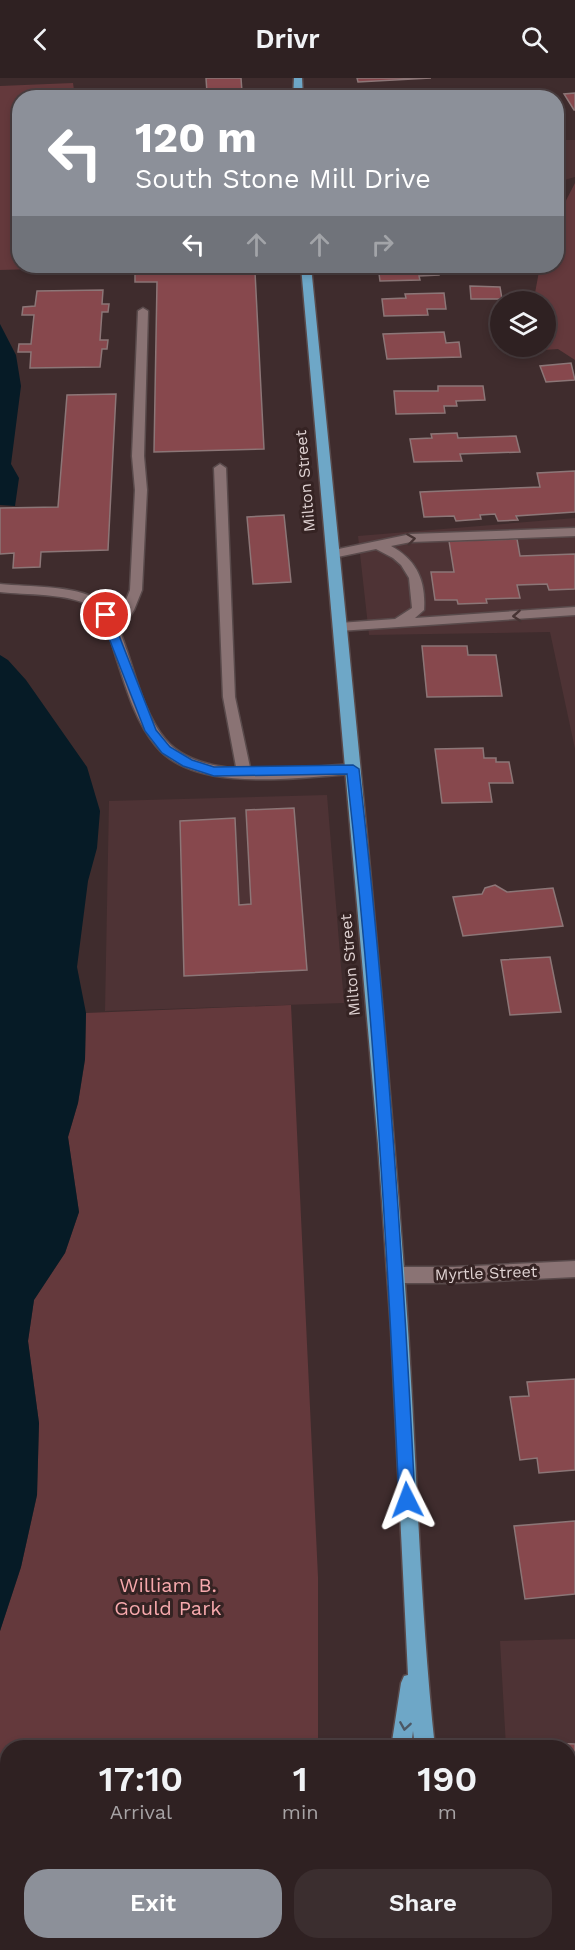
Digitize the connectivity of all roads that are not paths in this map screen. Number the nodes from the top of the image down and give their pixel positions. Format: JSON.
{"nodes":[{"id":1,"x":307,"y":273,"type":"edge"},
{"id":2,"x":143,"y":310,"type":"dead end"},
{"id":3,"x":220,"y":468,"type":"dead end"},
{"id":4,"x":575,"y":531,"type":"edge"},
{"id":5,"x":377,"y":545,"type":"junction"},
{"id":6,"x":333,"y":554,"type":"junction"},
{"id":7,"x":0,"y":588,"type":"edge"},
{"id":8,"x":575,"y":612,"type":"edge"},
{"id":9,"x":396,"y":624,"type":"junction"},
{"id":10,"x":339,"y":627,"type":"junction"},
{"id":11,"x":114,"y":632,"type":"junction"},
{"id":12,"x":353,"y":769,"type":"junction"},
{"id":13,"x":244,"y":772,"type":"junction"},
{"id":14,"x":575,"y":1269,"type":"edge"},
{"id":15,"x":396,"y":1275,"type":"junction"},
{"id":16,"x":414,"y":1662,"type":"junction"},
{"id":17,"x":402,"y":1740,"type":"edge"},
{"id":18,"x":424,"y":1740,"type":"edge"}],
"edges":[{"from":1,"to":6,"type":"main road","name":"Milton Street"},
{"from":2,"to":11,"type":"street"},
{"from":3,"to":13,"type":"street"},
{"from":5,"to":4,"type":"street","one_way":true},
{"from":5,"to":6,"type":"street"},
{"from":5,"to":9,"type":"street"},
{"from":6,"to":10,"type":"main road","name":"Milton Street"},
{"from":7,"to":11,"type":"street"},
{"from":8,"to":9,"type":"street","one_way":true},
{"from":9,"to":10,"type":"street"},
{"from":10,"to":12,"type":"main road","name":"Milton Street"},
{"from":11,"to":13,"type":"street"},
{"from":12,"to":13,"type":"street"},
{"from":12,"to":15,"type":"main road","name":"Milton Street"},
{"from":14,"to":15,"type":"street","name":"Myrtle Street"},
{"from":15,"to":16,"type":"main road","name":"Milton Street"},
{"from":16,"to":17,"type":"main road","name":"Milton Street","one_way":true},
{"from":16,"to":18,"type":"main road","name":"Milton Street"}]}
